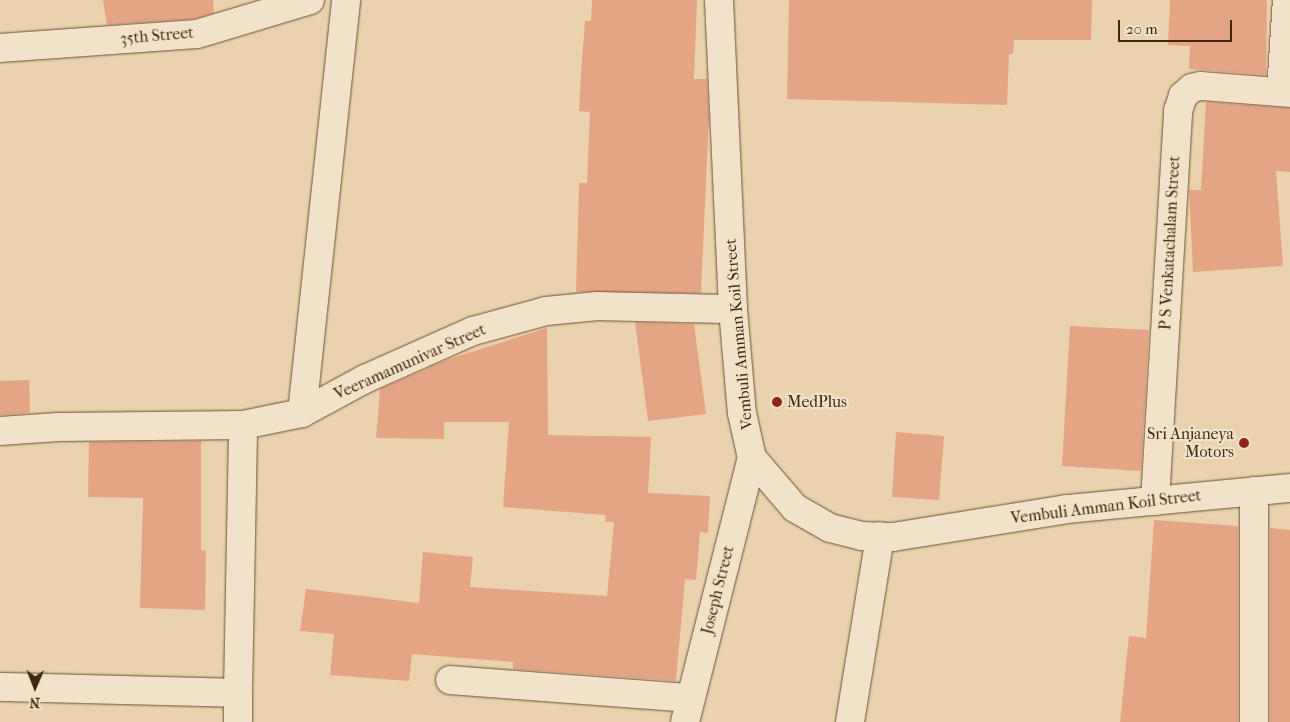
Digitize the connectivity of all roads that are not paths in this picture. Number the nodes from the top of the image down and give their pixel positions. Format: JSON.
{"nodes":[{"id":1,"x":310,"y":0,"type":"edge"},
{"id":2,"x":346,"y":0,"type":"edge"},
{"id":3,"x":719,"y":0,"type":"edge"},
{"id":4,"x":1287,"y":0,"type":"edge"},
{"id":5,"x":0,"y":48,"type":"edge"},
{"id":6,"x":1286,"y":92,"type":"edge"},
{"id":7,"x":733,"y":309,"type":"junction"},
{"id":8,"x":302,"y":413,"type":"junction"},
{"id":9,"x":243,"y":425,"type":"junction"},
{"id":10,"x":0,"y":431,"type":"edge"},
{"id":11,"x":752,"y":458,"type":"junction"},
{"id":12,"x":1290,"y":488,"type":"edge"},
{"id":13,"x":1254,"y":491,"type":"junction"},
{"id":14,"x":1155,"y":501,"type":"junction"},
{"id":15,"x":880,"y":536,"type":"junction"},
{"id":16,"x":450,"y":680,"type":"dead end"},
{"id":17,"x":0,"y":687,"type":"edge"},
{"id":18,"x":238,"y":693,"type":"junction"},
{"id":19,"x":688,"y":710,"type":"edge"},
{"id":20,"x":238,"y":722,"type":"edge"},
{"id":21,"x":850,"y":722,"type":"edge"},
{"id":22,"x":1254,"y":722,"type":"edge"}],
"edges":[{"from":1,"to":5,"type":"street","name":"35th Street"},
{"from":2,"to":8,"type":"street"},
{"from":3,"to":7,"type":"street","name":"Vembuli Amman Koil Street"},
{"from":4,"to":6,"type":"street"},
{"from":6,"to":14,"type":"street","name":"P S Venkatachalam Street"},
{"from":7,"to":8,"type":"street","name":"Veeramamunivar Street"},
{"from":7,"to":11,"type":"street","name":"Vembuli Amman Koil Street"},
{"from":8,"to":9,"type":"street","name":"Veeramamunivar Street"},
{"from":9,"to":10,"type":"street","name":"Veeramamunivar Street"},
{"from":9,"to":18,"type":"street"},
{"from":11,"to":15,"type":"street","name":"Vembuli Amman Koil Street"},
{"from":11,"to":19,"type":"street","name":"Joseph Street"},
{"from":12,"to":13,"type":"street","name":"Vembuli Amman Koil Street"},
{"from":13,"to":14,"type":"street","name":"Vembuli Amman Koil Street"},
{"from":13,"to":22,"type":"street"},
{"from":14,"to":15,"type":"street","name":"Vembuli Amman Koil Street"},
{"from":15,"to":21,"type":"street"},
{"from":16,"to":19,"type":"street"},
{"from":17,"to":18,"type":"street"},
{"from":18,"to":20,"type":"street"}]}
